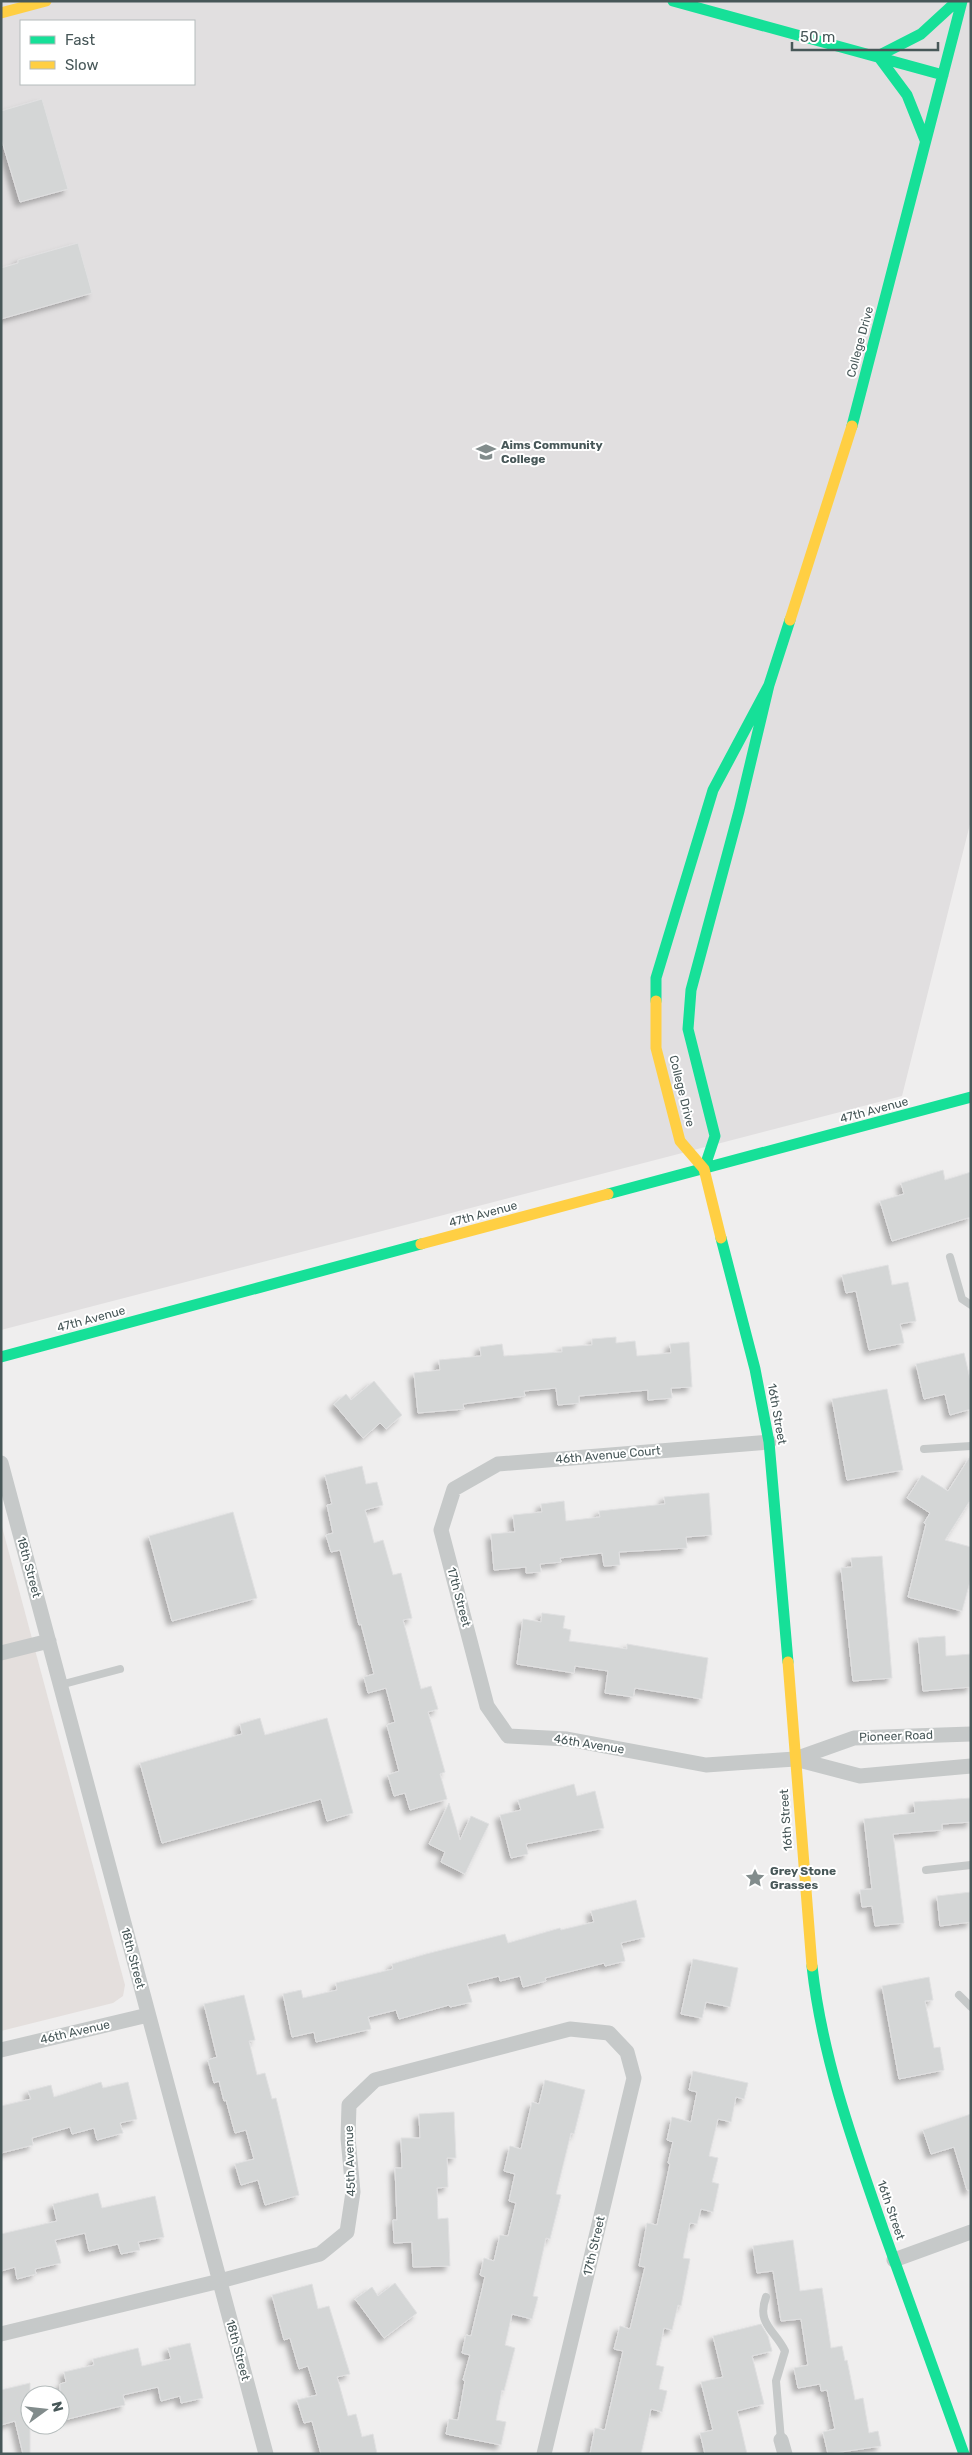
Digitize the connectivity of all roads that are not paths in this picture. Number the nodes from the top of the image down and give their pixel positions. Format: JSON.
{"nodes":[{"id":1,"x":46,"y":1,"type":"edge"},
{"id":2,"x":673,"y":1,"type":"edge"},
{"id":3,"x":956,"y":1,"type":"edge"},
{"id":4,"x":962,"y":1,"type":"edge"},
{"id":5,"x":1,"y":13,"type":"edge"},
{"id":6,"x":878,"y":56,"type":"junction"},
{"id":7,"x":943,"y":75,"type":"junction"},
{"id":8,"x":925,"y":140,"type":"junction"},
{"id":9,"x":768,"y":685,"type":"junction"},
{"id":10,"x":971,"y":1097,"type":"edge"},
{"id":11,"x":704,"y":1169,"type":"junction"},
{"id":12,"x":950,"y":1257,"type":"dead end"},
{"id":13,"x":971,"y":1305,"type":"edge"},
{"id":14,"x":1,"y":1357,"type":"edge"},
{"id":15,"x":769,"y":1442,"type":"junction"},
{"id":16,"x":971,"y":1446,"type":"edge"},
{"id":17,"x":924,"y":1449,"type":"dead end"},
{"id":18,"x":1,"y":1463,"type":"edge"},
{"id":19,"x":454,"y":1490,"type":"joint"},
{"id":20,"x":49,"y":1641,"type":"junction"},
{"id":21,"x":1,"y":1653,"type":"edge"},
{"id":22,"x":120,"y":1669,"type":"dead end"},
{"id":23,"x":60,"y":1685,"type":"junction"},
{"id":24,"x":487,"y":1706,"type":"joint"},
{"id":25,"x":971,"y":1734,"type":"edge"},
{"id":26,"x":795,"y":1759,"type":"junction"},
{"id":27,"x":706,"y":1765,"type":"joint"},
{"id":28,"x":971,"y":1766,"type":"edge"},
{"id":29,"x":971,"y":1865,"type":"edge"},
{"id":30,"x":926,"y":1870,"type":"dead end"},
{"id":31,"x":959,"y":1995,"type":"dead end"},
{"id":32,"x":971,"y":2007,"type":"edge"},
{"id":33,"x":148,"y":2015,"type":"junction"},
{"id":34,"x":617,"y":2042,"type":"joint"},
{"id":35,"x":1,"y":2050,"type":"edge"},
{"id":36,"x":971,"y":2232,"type":"edge"},
{"id":37,"x":894,"y":2260,"type":"junction"},
{"id":38,"x":220,"y":2281,"type":"junction"},
{"id":39,"x":766,"y":2297,"type":"dead end"},
{"id":40,"x":1,"y":2334,"type":"edge"},
{"id":41,"x":783,"y":2447,"type":"edge"},
{"id":42,"x":266,"y":2454,"type":"edge"},
{"id":43,"x":544,"y":2454,"type":"edge"},
{"id":44,"x":964,"y":2454,"type":"edge"}],
"edges":[{"from":1,"to":5,"type":"main road"},
{"from":2,"to":6,"type":"main road"},
{"from":3,"to":6,"type":"main road"},
{"from":4,"to":7,"type":"main road","name":"College Drive"},
{"from":6,"to":7,"type":"main road"},
{"from":6,"to":8,"type":"main road"},
{"from":7,"to":8,"type":"main road","name":"College Drive"},
{"from":8,"to":9,"type":"main road","name":"College Drive"},
{"from":9,"to":11,"type":"main road","name":"College Drive"},
{"from":9,"to":11,"type":"main road","name":"College Drive"},
{"from":10,"to":11,"type":"main road","name":"47th Avenue"},
{"from":11,"to":14,"type":"main road","name":"47th Avenue"},
{"from":11,"to":15,"type":"main road","name":"16th Street"},
{"from":12,"to":13,"type":"lane"},
{"from":15,"to":19,"type":"street","name":"46th Avenue Court"},
{"from":15,"to":26,"type":"main road","name":"16th Street"},
{"from":16,"to":17,"type":"lane"},
{"from":18,"to":20,"type":"street","name":"18th Street"},
{"from":19,"to":24,"type":"street","name":"17th Street"},
{"from":20,"to":21,"type":"street"},
{"from":20,"to":23,"type":"street","name":"18th Street"},
{"from":22,"to":23,"type":"lane"},
{"from":23,"to":33,"type":"street","name":"18th Street"},
{"from":24,"to":27,"type":"street","name":"46th Avenue"},
{"from":25,"to":26,"type":"street","name":"Pioneer Road"},
{"from":26,"to":27,"type":"street","name":"Pioneer Road"},
{"from":26,"to":28,"type":"street","name":"Pioneer Road"},
{"from":26,"to":37,"type":"main road","name":"16th Street"},
{"from":29,"to":30,"type":"lane"},
{"from":31,"to":32,"type":"lane"},
{"from":33,"to":35,"type":"street","name":"46th Avenue"},
{"from":33,"to":38,"type":"street","name":"18th Street"},
{"from":34,"to":38,"type":"street","name":"45th Avenue"},
{"from":34,"to":43,"type":"street","name":"17th Street"},
{"from":36,"to":37,"type":"street"},
{"from":37,"to":44,"type":"main road","name":"16th Street"},
{"from":38,"to":40,"type":"street","name":"45th Avenue"},
{"from":38,"to":42,"type":"street","name":"18th Street"},
{"from":39,"to":41,"type":"lane"}]}
